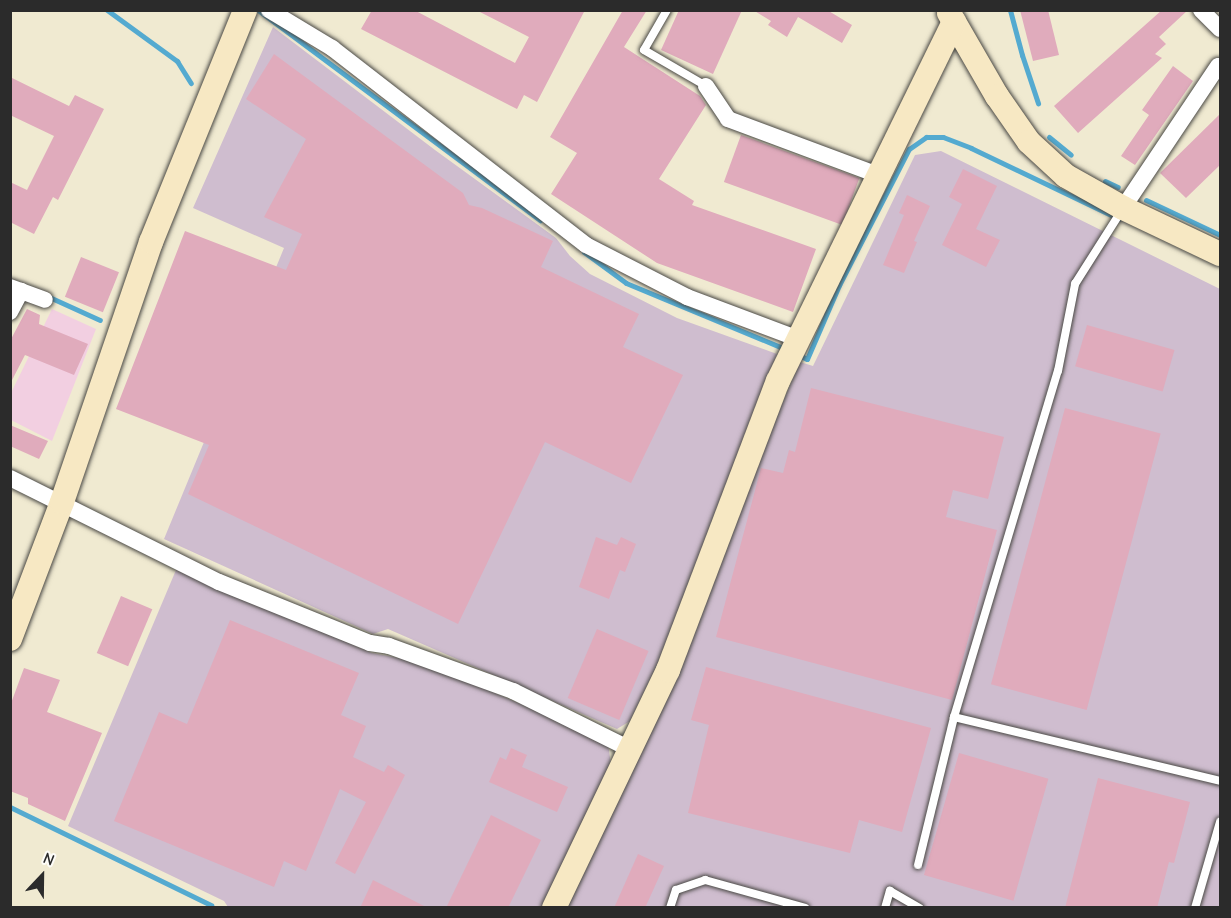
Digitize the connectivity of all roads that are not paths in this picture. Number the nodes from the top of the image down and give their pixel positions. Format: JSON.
{"nodes":[{"id":1,"x":245,"y":10,"type":"edge"},
{"id":2,"x":269,"y":10,"type":"edge"},
{"id":3,"x":667,"y":10,"type":"edge"},
{"id":4,"x":1201,"y":10,"type":"edge"},
{"id":5,"x":951,"y":16,"type":"edge"},
{"id":6,"x":1221,"y":29,"type":"edge"},
{"id":7,"x":1218,"y":66,"type":"dead end"},
{"id":8,"x":706,"y":86,"type":"joint"},
{"id":9,"x":879,"y":175,"type":"junction"},
{"id":10,"x":1123,"y":208,"type":"junction"},
{"id":11,"x":1221,"y":254,"type":"edge"},
{"id":12,"x":16,"y":289,"type":"edge"},
{"id":13,"x":45,"y":300,"type":"dead end"},
{"id":14,"x":10,"y":312,"type":"edge"},
{"id":15,"x":799,"y":339,"type":"junction"},
{"id":16,"x":10,"y":478,"type":"edge"},
{"id":17,"x":62,"y":502,"type":"junction"},
{"id":18,"x":10,"y":639,"type":"edge"},
{"id":19,"x":954,"y":717,"type":"junction"},
{"id":20,"x":630,"y":749,"type":"junction"},
{"id":21,"x":1221,"y":781,"type":"edge"},
{"id":22,"x":1221,"y":822,"type":"edge"},
{"id":23,"x":918,"y":864,"type":"dead end"},
{"id":24,"x":554,"y":908,"type":"edge"},
{"id":25,"x":670,"y":908,"type":"edge"},
{"id":26,"x":805,"y":908,"type":"edge"},
{"id":27,"x":885,"y":908,"type":"edge"},
{"id":28,"x":919,"y":908,"type":"edge"},
{"id":29,"x":1195,"y":908,"type":"edge"}],
"edges":[{"from":1,"to":17,"type":"street"},
{"from":2,"to":15,"type":"street"},
{"from":3,"to":8,"type":"lane"},
{"from":4,"to":6,"type":"street"},
{"from":5,"to":9,"type":"street"},
{"from":5,"to":10,"type":"street"},
{"from":7,"to":10,"type":"street"},
{"from":8,"to":9,"type":"street"},
{"from":9,"to":15,"type":"street"},
{"from":10,"to":11,"type":"street"},
{"from":10,"to":19,"type":"lane"},
{"from":12,"to":13,"type":"street"},
{"from":12,"to":14,"type":"street"},
{"from":15,"to":20,"type":"street"},
{"from":16,"to":17,"type":"street"},
{"from":17,"to":18,"type":"street"},
{"from":17,"to":20,"type":"street"},
{"from":19,"to":21,"type":"lane"},
{"from":19,"to":23,"type":"lane"},
{"from":20,"to":24,"type":"street"},
{"from":22,"to":29,"type":"lane"},
{"from":25,"to":26,"type":"lane"},
{"from":27,"to":28,"type":"lane"}]}
